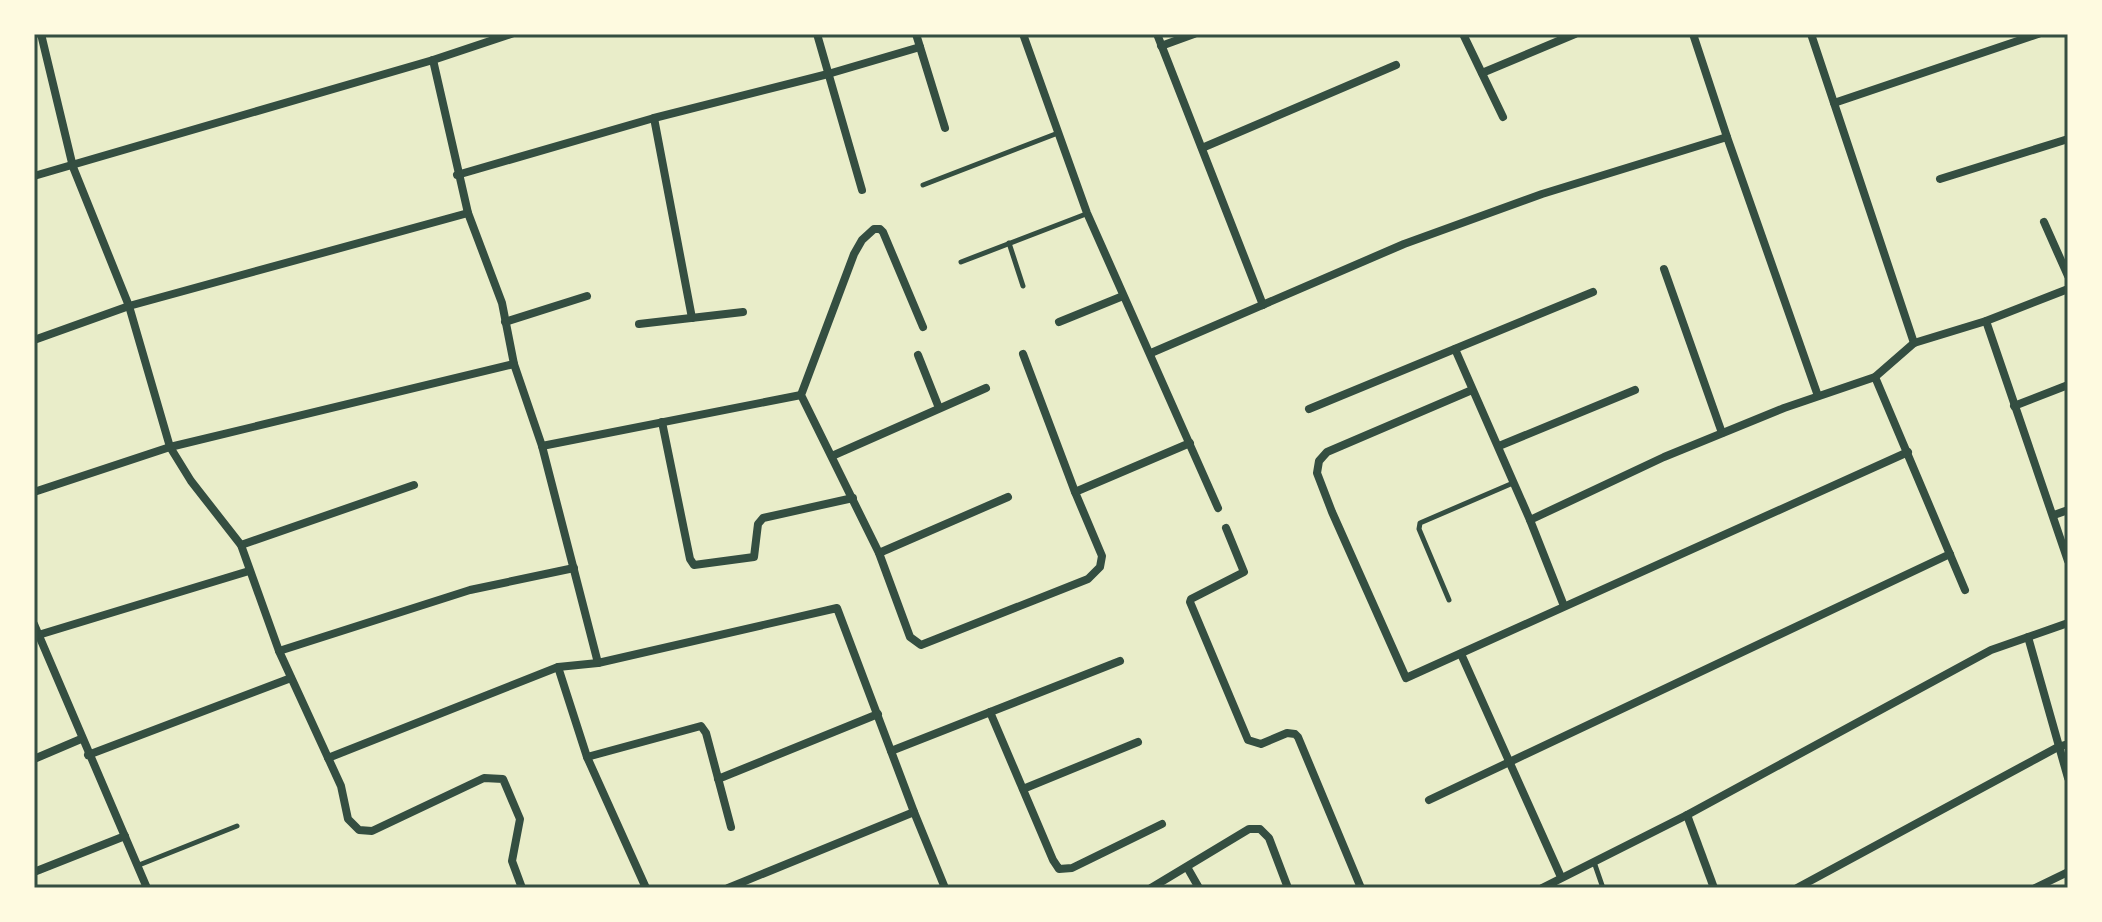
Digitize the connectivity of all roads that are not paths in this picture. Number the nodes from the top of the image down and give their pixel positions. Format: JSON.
{"nodes":[{"id":1,"x":41,"y":34,"type":"edge"},
{"id":2,"x":511,"y":34,"type":"edge"},
{"id":3,"x":817,"y":34,"type":"edge"},
{"id":4,"x":916,"y":34,"type":"edge"},
{"id":5,"x":1023,"y":34,"type":"edge"},
{"id":6,"x":1157,"y":34,"type":"edge"},
{"id":7,"x":1194,"y":34,"type":"edge"},
{"id":8,"x":1463,"y":34,"type":"edge"},
{"id":9,"x":1575,"y":34,"type":"edge"},
{"id":10,"x":1693,"y":34,"type":"edge"},
{"id":11,"x":1811,"y":34,"type":"edge"},
{"id":12,"x":2038,"y":34,"type":"edge"},
{"id":13,"x":1161,"y":46,"type":"junction"},
{"id":14,"x":920,"y":47,"type":"junction"},
{"id":15,"x":433,"y":60,"type":"junction"},
{"id":16,"x":1396,"y":65,"type":"dead end"},
{"id":17,"x":1482,"y":73,"type":"junction"},
{"id":18,"x":828,"y":74,"type":"junction"},
{"id":19,"x":1834,"y":103,"type":"junction"},
{"id":20,"x":1503,"y":117,"type":"dead end"},
{"id":21,"x":654,"y":118,"type":"junction"},
{"id":22,"x":945,"y":128,"type":"dead end"},
{"id":23,"x":1058,"y":133,"type":"junction"},
{"id":24,"x":1727,"y":137,"type":"junction"},
{"id":25,"x":2068,"y":139,"type":"edge"},
{"id":26,"x":1202,"y":148,"type":"junction"},
{"id":27,"x":73,"y":167,"type":"junction"},
{"id":28,"x":457,"y":175,"type":"junction"},
{"id":29,"x":34,"y":176,"type":"edge"},
{"id":30,"x":1940,"y":179,"type":"dead end"},
{"id":31,"x":923,"y":185,"type":"dead end"},
{"id":32,"x":862,"y":190,"type":"dead end"},
{"id":33,"x":468,"y":213,"type":"junction"},
{"id":34,"x":1087,"y":213,"type":"junction"},
{"id":35,"x":2044,"y":222,"type":"dead end"},
{"id":36,"x":1009,"y":243,"type":"junction"},
{"id":37,"x":961,"y":262,"type":"dead end"},
{"id":38,"x":1664,"y":269,"type":"dead end"},
{"id":39,"x":2068,"y":276,"type":"edge"},
{"id":40,"x":1023,"y":286,"type":"dead end"},
{"id":41,"x":2068,"y":289,"type":"edge"},
{"id":42,"x":1593,"y":292,"type":"dead end"},
{"id":43,"x":587,"y":296,"type":"dead end"},
{"id":44,"x":1123,"y":296,"type":"junction"},
{"id":45,"x":1263,"y":305,"type":"junction"},
{"id":46,"x":129,"y":306,"type":"junction"},
{"id":47,"x":743,"y":312,"type":"dead end"},
{"id":48,"x":692,"y":318,"type":"junction"},
{"id":49,"x":1986,"y":321,"type":"junction"},
{"id":50,"x":505,"y":322,"type":"junction"},
{"id":51,"x":1059,"y":322,"type":"dead end"},
{"id":52,"x":639,"y":324,"type":"dead end"},
{"id":53,"x":923,"y":327,"type":"dead end"},
{"id":54,"x":34,"y":340,"type":"edge"},
{"id":55,"x":1914,"y":343,"type":"junction"},
{"id":56,"x":1455,"y":349,"type":"junction"},
{"id":57,"x":1151,"y":353,"type":"junction"},
{"id":58,"x":1023,"y":354,"type":"dead end"},
{"id":59,"x":918,"y":355,"type":"dead end"},
{"id":60,"x":514,"y":364,"type":"junction"},
{"id":61,"x":1875,"y":377,"type":"junction"},
{"id":62,"x":2068,"y":385,"type":"edge"},
{"id":63,"x":986,"y":388,"type":"dead end"},
{"id":64,"x":1472,"y":390,"type":"junction"},
{"id":65,"x":1635,"y":390,"type":"dead end"},
{"id":66,"x":801,"y":395,"type":"junction"},
{"id":67,"x":1818,"y":396,"type":"junction"},
{"id":68,"x":2014,"y":406,"type":"junction"},
{"id":69,"x":939,"y":408,"type":"junction"},
{"id":70,"x":1309,"y":409,"type":"dead end"},
{"id":71,"x":662,"y":422,"type":"junction"},
{"id":72,"x":1722,"y":433,"type":"junction"},
{"id":73,"x":1190,"y":443,"type":"junction"},
{"id":74,"x":542,"y":446,"type":"junction"},
{"id":75,"x":1499,"y":446,"type":"junction"},
{"id":76,"x":170,"y":447,"type":"junction"},
{"id":77,"x":1908,"y":452,"type":"junction"},
{"id":78,"x":832,"y":456,"type":"junction"},
{"id":79,"x":1513,"y":483,"type":"junction"},
{"id":80,"x":414,"y":485,"type":"dead end"},
{"id":81,"x":34,"y":492,"type":"edge"},
{"id":82,"x":1075,"y":492,"type":"junction"},
{"id":83,"x":1008,"y":497,"type":"dead end"},
{"id":84,"x":853,"y":498,"type":"junction"},
{"id":85,"x":1218,"y":508,"type":"dead end"},
{"id":86,"x":2068,"y":510,"type":"edge"},
{"id":87,"x":2054,"y":515,"type":"junction"},
{"id":88,"x":1530,"y":520,"type":"junction"},
{"id":89,"x":1226,"y":528,"type":"dead end"},
{"id":90,"x":241,"y":545,"type":"junction"},
{"id":91,"x":879,"y":553,"type":"junction"},
{"id":92,"x":1950,"y":554,"type":"junction"},
{"id":93,"x":2068,"y":561,"type":"edge"},
{"id":94,"x":574,"y":568,"type":"junction"},
{"id":95,"x":249,"y":571,"type":"junction"},
{"id":96,"x":1965,"y":590,"type":"dead end"},
{"id":97,"x":1449,"y":600,"type":"dead end"},
{"id":98,"x":1564,"y":606,"type":"junction"},
{"id":99,"x":2068,"y":623,"type":"edge"},
{"id":100,"x":34,"y":624,"type":"edge"},
{"id":101,"x":36,"y":636,"type":"edge"},
{"id":102,"x":2028,"y":637,"type":"junction"},
{"id":103,"x":279,"y":651,"type":"junction"},
{"id":104,"x":1461,"y":654,"type":"junction"},
{"id":105,"x":1120,"y":661,"type":"dead end"},
{"id":106,"x":598,"y":663,"type":"junction"},
{"id":107,"x":558,"y":667,"type":"junction"},
{"id":108,"x":291,"y":678,"type":"junction"},
{"id":109,"x":990,"y":712,"type":"junction"},
{"id":110,"x":878,"y":714,"type":"junction"},
{"id":111,"x":81,"y":739,"type":"junction"},
{"id":112,"x":1138,"y":742,"type":"dead end"},
{"id":113,"x":2068,"y":744,"type":"edge"},
{"id":114,"x":2058,"y":747,"type":"junction"},
{"id":115,"x":891,"y":751,"type":"junction"},
{"id":116,"x":88,"y":755,"type":"junction"},
{"id":117,"x":587,"y":757,"type":"junction"},
{"id":118,"x":328,"y":758,"type":"junction"},
{"id":119,"x":34,"y":759,"type":"edge"},
{"id":120,"x":1510,"y":763,"type":"junction"},
{"id":121,"x":2068,"y":778,"type":"edge"},
{"id":122,"x":718,"y":779,"type":"junction"},
{"id":123,"x":1023,"y":789,"type":"junction"},
{"id":124,"x":1429,"y":800,"type":"dead end"},
{"id":125,"x":914,"y":812,"type":"junction"},
{"id":126,"x":1687,"y":815,"type":"junction"},
{"id":127,"x":1162,"y":824,"type":"dead end"},
{"id":128,"x":237,"y":826,"type":"dead end"},
{"id":129,"x":731,"y":827,"type":"dead end"},
{"id":130,"x":125,"y":836,"type":"junction"},
{"id":131,"x":1593,"y":862,"type":"junction"},
{"id":132,"x":139,"y":865,"type":"junction"},
{"id":133,"x":1187,"y":867,"type":"junction"},
{"id":134,"x":34,"y":872,"type":"edge"},
{"id":135,"x":2068,"y":872,"type":"edge"},
{"id":136,"x":1561,"y":877,"type":"junction"},
{"id":137,"x":147,"y":888,"type":"edge"},
{"id":138,"x":522,"y":888,"type":"edge"},
{"id":139,"x":646,"y":888,"type":"edge"},
{"id":140,"x":728,"y":888,"type":"edge"},
{"id":141,"x":945,"y":888,"type":"edge"},
{"id":142,"x":1151,"y":888,"type":"edge"},
{"id":143,"x":1199,"y":888,"type":"edge"},
{"id":144,"x":1288,"y":888,"type":"edge"},
{"id":145,"x":1361,"y":888,"type":"edge"},
{"id":146,"x":1542,"y":888,"type":"edge"},
{"id":147,"x":1603,"y":888,"type":"edge"},
{"id":148,"x":1714,"y":888,"type":"edge"},
{"id":149,"x":1797,"y":888,"type":"edge"},
{"id":150,"x":2035,"y":888,"type":"edge"}],
"edges":[{"from":1,"to":27,"type":"street"},
{"from":2,"to":15,"type":"street"},
{"from":3,"to":18,"type":"street"},
{"from":4,"to":14,"type":"street"},
{"from":5,"to":23,"type":"street"},
{"from":6,"to":13,"type":"street"},
{"from":7,"to":13,"type":"street"},
{"from":8,"to":17,"type":"street"},
{"from":9,"to":17,"type":"street"},
{"from":10,"to":24,"type":"street"},
{"from":11,"to":19,"type":"street"},
{"from":12,"to":19,"type":"street"},
{"from":13,"to":26,"type":"street"},
{"from":14,"to":18,"type":"street"},
{"from":14,"to":22,"type":"street"},
{"from":15,"to":27,"type":"street"},
{"from":15,"to":28,"type":"street"},
{"from":16,"to":26,"type":"street"},
{"from":17,"to":20,"type":"street"},
{"from":18,"to":21,"type":"street"},
{"from":18,"to":32,"type":"street"},
{"from":19,"to":55,"type":"street"},
{"from":21,"to":28,"type":"street"},
{"from":21,"to":48,"type":"street"},
{"from":23,"to":31,"type":"lane"},
{"from":23,"to":34,"type":"street"},
{"from":24,"to":45,"type":"street"},
{"from":24,"to":67,"type":"street"},
{"from":25,"to":30,"type":"street"},
{"from":26,"to":45,"type":"street"},
{"from":27,"to":29,"type":"street"},
{"from":27,"to":46,"type":"street"},
{"from":28,"to":33,"type":"street"},
{"from":33,"to":46,"type":"street"},
{"from":33,"to":50,"type":"street"},
{"from":34,"to":36,"type":"lane"},
{"from":34,"to":44,"type":"street"},
{"from":35,"to":39,"type":"street"},
{"from":36,"to":37,"type":"lane"},
{"from":36,"to":40,"type":"lane"},
{"from":38,"to":72,"type":"street"},
{"from":41,"to":49,"type":"street"},
{"from":42,"to":56,"type":"street"},
{"from":43,"to":50,"type":"street"},
{"from":44,"to":51,"type":"street"},
{"from":44,"to":57,"type":"street"},
{"from":45,"to":57,"type":"street"},
{"from":46,"to":54,"type":"street"},
{"from":46,"to":76,"type":"street"},
{"from":47,"to":48,"type":"street"},
{"from":48,"to":52,"type":"street"},
{"from":49,"to":55,"type":"street"},
{"from":49,"to":68,"type":"street"},
{"from":50,"to":60,"type":"street"},
{"from":53,"to":66,"type":"street"},
{"from":55,"to":61,"type":"street"},
{"from":56,"to":64,"type":"street"},
{"from":56,"to":70,"type":"street"},
{"from":57,"to":73,"type":"street"},
{"from":58,"to":82,"type":"street"},
{"from":59,"to":69,"type":"street"},
{"from":60,"to":74,"type":"street"},
{"from":60,"to":76,"type":"street"},
{"from":61,"to":67,"type":"street"},
{"from":61,"to":77,"type":"street"},
{"from":62,"to":68,"type":"street"},
{"from":63,"to":69,"type":"street"},
{"from":64,"to":75,"type":"street"},
{"from":64,"to":104,"type":"street"},
{"from":65,"to":75,"type":"street"},
{"from":66,"to":71,"type":"street"},
{"from":66,"to":78,"type":"street"},
{"from":67,"to":72,"type":"street"},
{"from":68,"to":87,"type":"street"},
{"from":69,"to":78,"type":"street"},
{"from":71,"to":74,"type":"street"},
{"from":71,"to":84,"type":"street"},
{"from":72,"to":88,"type":"street"},
{"from":73,"to":82,"type":"street"},
{"from":73,"to":85,"type":"street"},
{"from":74,"to":94,"type":"street"},
{"from":75,"to":79,"type":"street"},
{"from":76,"to":81,"type":"street"},
{"from":76,"to":90,"type":"street"},
{"from":77,"to":92,"type":"street"},
{"from":77,"to":98,"type":"street"},
{"from":78,"to":84,"type":"street"},
{"from":79,"to":88,"type":"street"},
{"from":79,"to":97,"type":"lane"},
{"from":80,"to":90,"type":"street"},
{"from":82,"to":91,"type":"street"},
{"from":83,"to":91,"type":"street"},
{"from":84,"to":91,"type":"street"},
{"from":86,"to":87,"type":"street"},
{"from":87,"to":93,"type":"street"},
{"from":88,"to":98,"type":"street"},
{"from":89,"to":145,"type":"street"},
{"from":90,"to":95,"type":"street"},
{"from":92,"to":96,"type":"street"},
{"from":92,"to":120,"type":"street"},
{"from":94,"to":103,"type":"street"},
{"from":94,"to":106,"type":"street"},
{"from":95,"to":101,"type":"street"},
{"from":95,"to":103,"type":"street"},
{"from":98,"to":104,"type":"street"},
{"from":99,"to":102,"type":"street"},
{"from":100,"to":101,"type":"street"},
{"from":101,"to":111,"type":"street"},
{"from":102,"to":114,"type":"street"},
{"from":102,"to":126,"type":"street"},
{"from":103,"to":108,"type":"street"},
{"from":104,"to":120,"type":"street"},
{"from":105,"to":109,"type":"street"},
{"from":106,"to":107,"type":"street"},
{"from":106,"to":110,"type":"street"},
{"from":107,"to":117,"type":"street"},
{"from":107,"to":118,"type":"street"},
{"from":108,"to":116,"type":"street"},
{"from":108,"to":118,"type":"street"},
{"from":109,"to":115,"type":"street"},
{"from":109,"to":123,"type":"street"},
{"from":110,"to":115,"type":"street"},
{"from":110,"to":122,"type":"street"},
{"from":111,"to":116,"type":"street"},
{"from":111,"to":119,"type":"street"},
{"from":112,"to":123,"type":"street"},
{"from":113,"to":114,"type":"street"},
{"from":114,"to":121,"type":"street"},
{"from":114,"to":149,"type":"street"},
{"from":115,"to":125,"type":"street"},
{"from":116,"to":130,"type":"street"},
{"from":117,"to":122,"type":"street"},
{"from":117,"to":139,"type":"street"},
{"from":118,"to":138,"type":"street"},
{"from":120,"to":124,"type":"street"},
{"from":120,"to":136,"type":"street"},
{"from":122,"to":129,"type":"street"},
{"from":123,"to":127,"type":"street"},
{"from":125,"to":140,"type":"street"},
{"from":125,"to":141,"type":"street"},
{"from":126,"to":131,"type":"street"},
{"from":126,"to":148,"type":"street"},
{"from":128,"to":132,"type":"lane"},
{"from":130,"to":132,"type":"street"},
{"from":130,"to":134,"type":"street"},
{"from":131,"to":136,"type":"street"},
{"from":131,"to":147,"type":"lane"},
{"from":132,"to":137,"type":"street"},
{"from":133,"to":142,"type":"street"},
{"from":133,"to":143,"type":"street"},
{"from":133,"to":144,"type":"street"},
{"from":135,"to":150,"type":"street"},
{"from":136,"to":146,"type":"street"}]}
